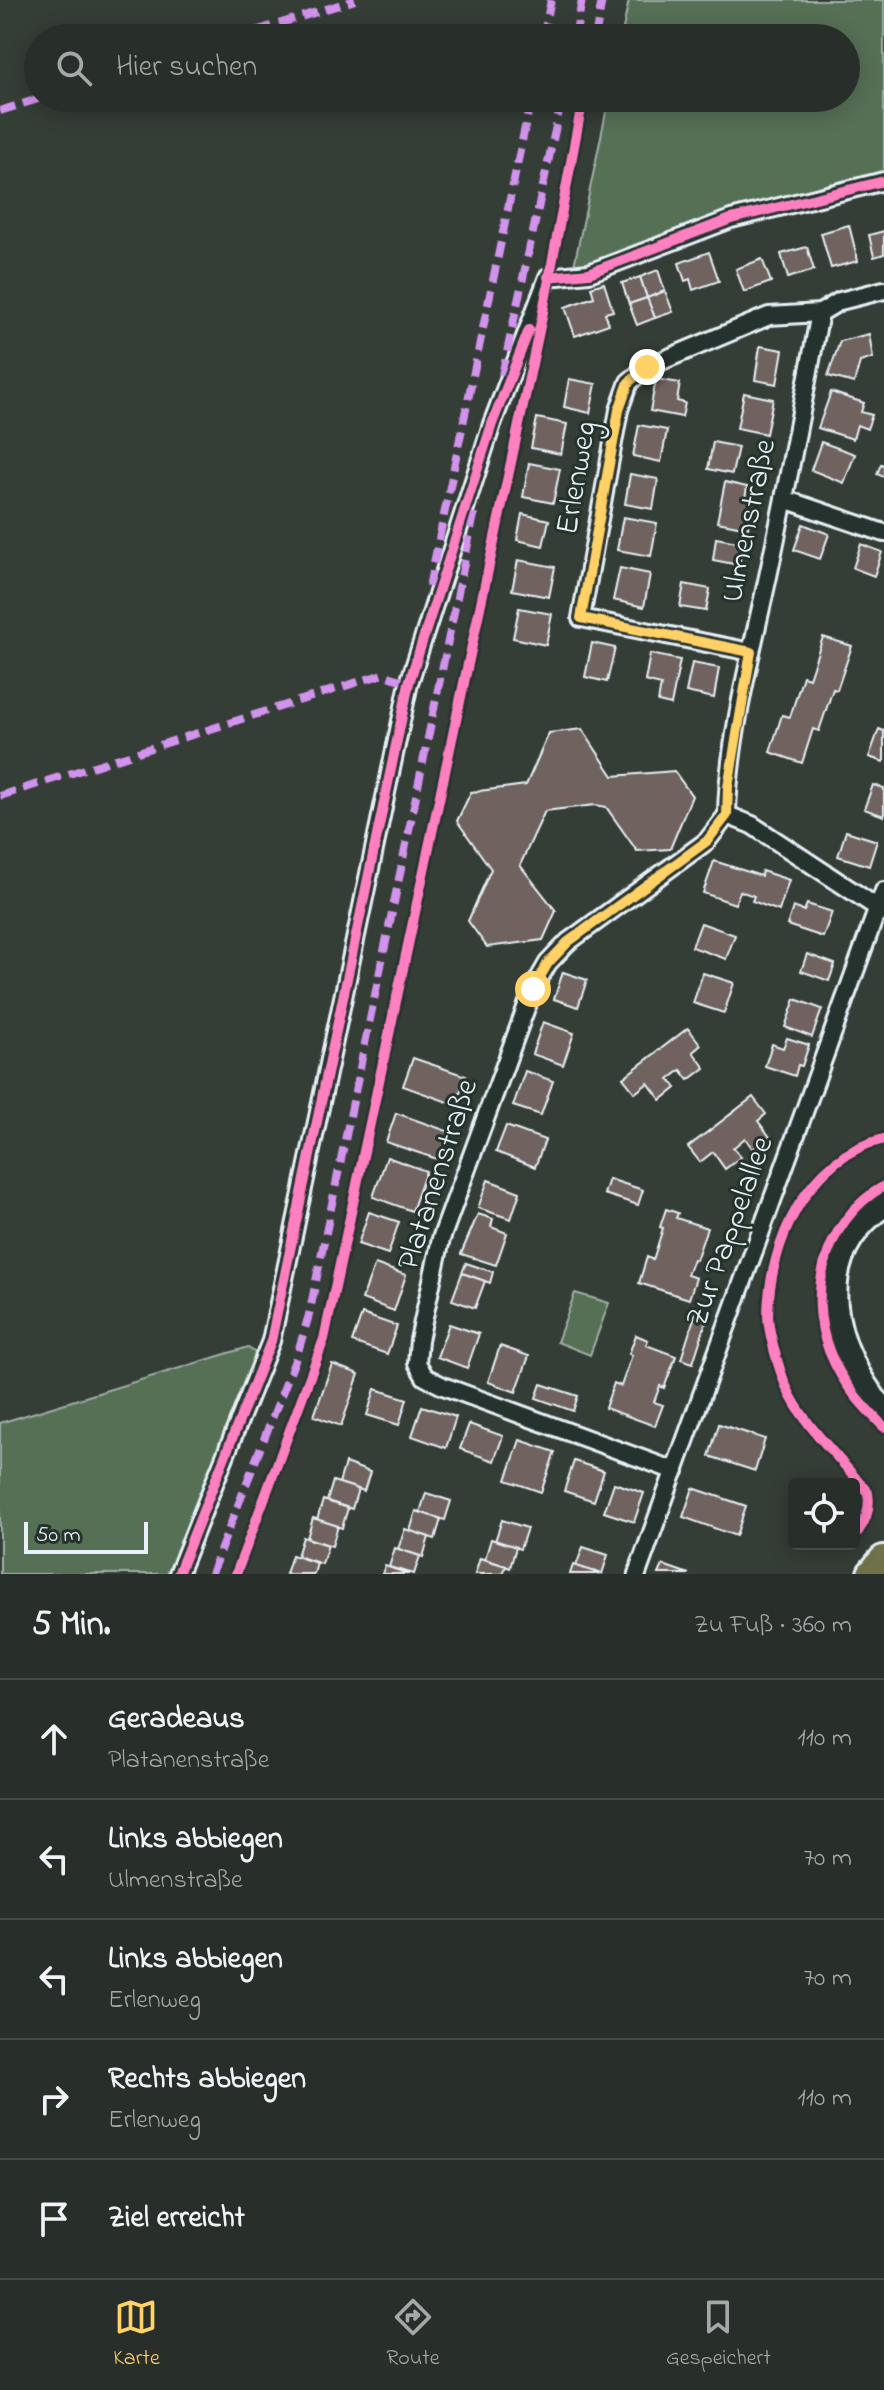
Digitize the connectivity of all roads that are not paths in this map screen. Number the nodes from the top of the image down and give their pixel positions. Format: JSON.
{"nodes":[{"id":1,"x":884,"y":181,"type":"edge"},
{"id":2,"x":884,"y":290,"type":"edge"},
{"id":3,"x":820,"y":313,"type":"junction"},
{"id":4,"x":784,"y":499,"type":"junction"},
{"id":5,"x":884,"y":533,"type":"edge"},
{"id":6,"x":751,"y":652,"type":"junction"},
{"id":7,"x":727,"y":815,"type":"junction"},
{"id":8,"x":884,"y":891,"type":"edge"},
{"id":9,"x":881,"y":910,"type":"edge"},
{"id":10,"x":884,"y":1204,"type":"edge"},
{"id":11,"x":884,"y":1412,"type":"edge"},
{"id":12,"x":675,"y":1471,"type":"junction"},
{"id":13,"x":884,"y":1561,"type":"edge"},
{"id":14,"x":178,"y":1574,"type":"edge"},
{"id":15,"x":637,"y":1574,"type":"edge"},
{"id":16,"x":873,"y":1574,"type":"edge"}],
"edges":[{"from":1,"to":14,"type":"street"},
{"from":2,"to":3,"type":"street"},
{"from":3,"to":4,"type":"street","name":"Ulmenstraße"},
{"from":3,"to":6,"type":"street","name":"Erlenweg"},
{"from":4,"to":5,"type":"street"},
{"from":4,"to":6,"type":"street","name":"Ulmenstraße"},
{"from":6,"to":7,"type":"street","name":"Ulmenstraße"},
{"from":7,"to":9,"type":"street"},
{"from":7,"to":12,"type":"street","name":"Platanenstraße"},
{"from":8,"to":9,"type":"street","name":"Zur Pappelallee"},
{"from":9,"to":12,"type":"street","name":"Zur Pappelallee"},
{"from":10,"to":11,"type":"street"},
{"from":12,"to":15,"type":"street","name":"Zur Pappelallee"},
{"from":13,"to":16,"type":"highway"}]}
